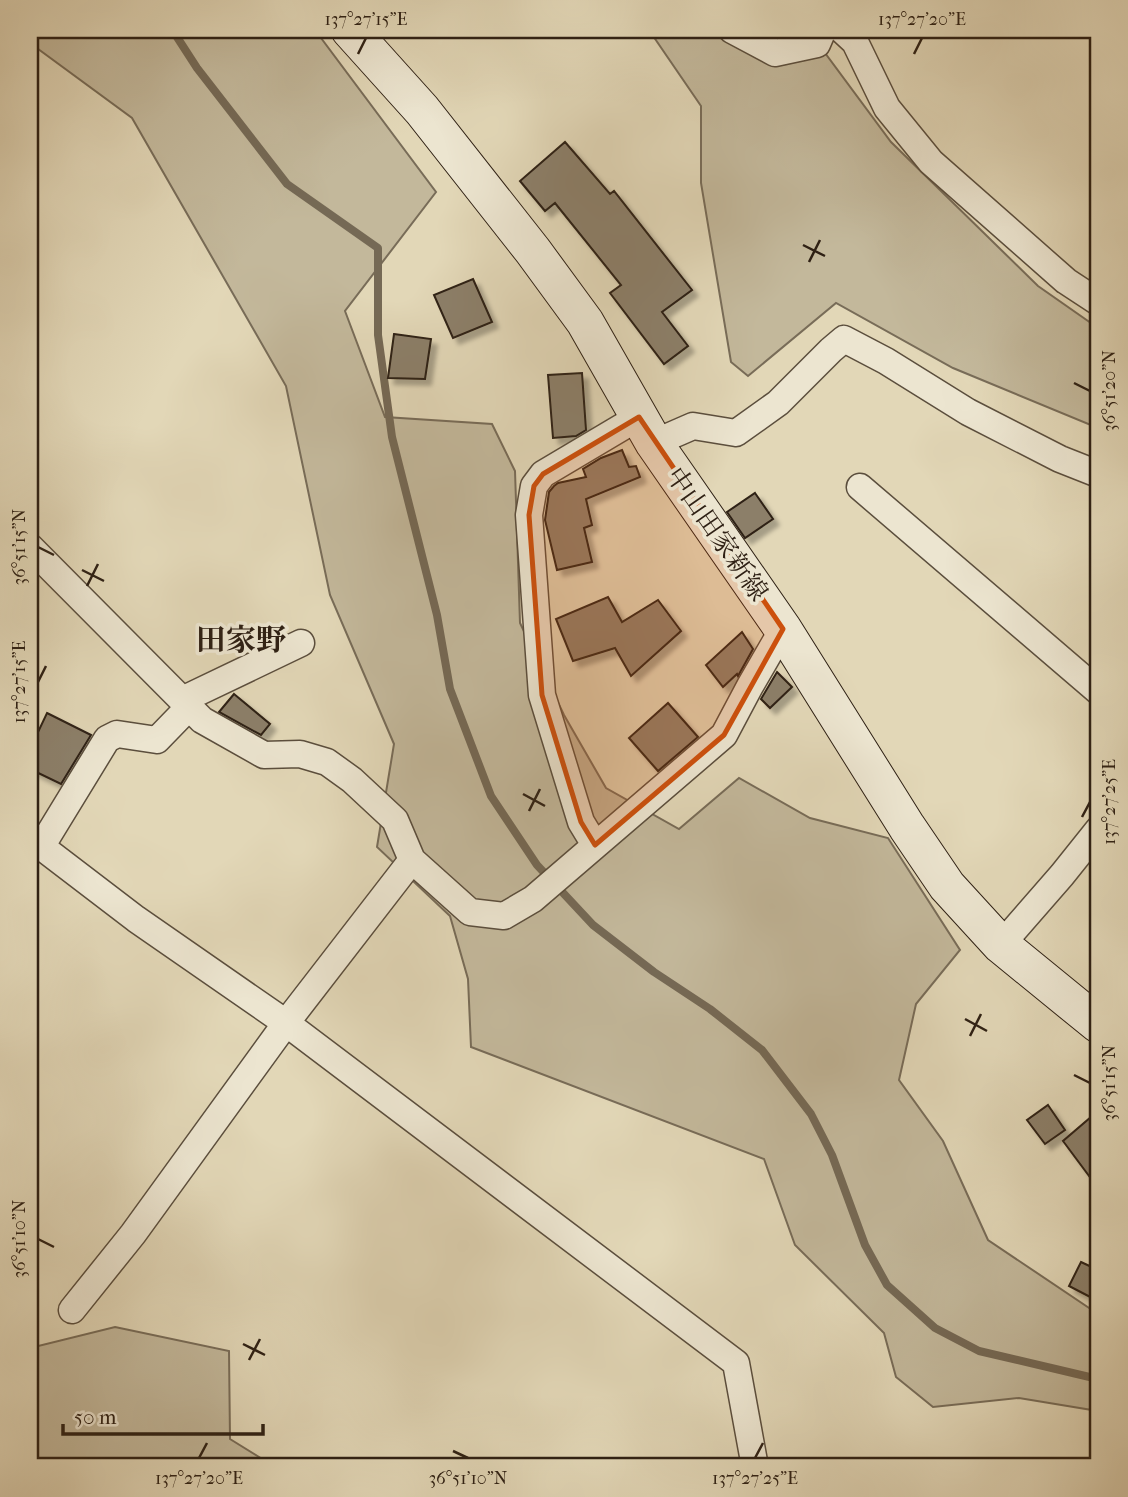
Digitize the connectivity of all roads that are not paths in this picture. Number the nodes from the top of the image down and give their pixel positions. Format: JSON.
{"nodes":[{"id":1,"x":350,"y":30,"type":"edge"},
{"id":2,"x":732,"y":30,"type":"edge"},
{"id":3,"x":822,"y":30,"type":"edge"},
{"id":4,"x":842,"y":30,"type":"edge"},
{"id":5,"x":1098,"y":302,"type":"edge"},
{"id":6,"x":647,"y":430,"type":"junction"},
{"id":7,"x":1098,"y":474,"type":"edge"},
{"id":8,"x":860,"y":486,"type":"dead end"},
{"id":9,"x":30,"y":547,"type":"edge"},
{"id":10,"x":783,"y":629,"type":"junction"},
{"id":11,"x":301,"y":643,"type":"dead end"},
{"id":12,"x":1098,"y":691,"type":"edge"},
{"id":13,"x":185,"y":704,"type":"junction"},
{"id":14,"x":1098,"y":830,"type":"edge"},
{"id":15,"x":36,"y":842,"type":"edge"},
{"id":16,"x":595,"y":845,"type":"junction"},
{"id":17,"x":412,"y":860,"type":"junction"},
{"id":18,"x":1001,"y":945,"type":"junction"},
{"id":19,"x":286,"y":1023,"type":"junction"},
{"id":20,"x":1098,"y":1024,"type":"edge"},
{"id":21,"x":72,"y":1310,"type":"dead end"},
{"id":22,"x":755,"y":1467,"type":"edge"}],
"edges":[{"from":1,"to":6,"type":"main road","name":"中山田家新線"},
{"from":2,"to":3,"type":"street"},
{"from":4,"to":5,"type":"street"},
{"from":6,"to":7,"type":"street"},
{"from":6,"to":10,"type":"main road","name":"中山田家新線"},
{"from":6,"to":16,"type":"street"},
{"from":8,"to":12,"type":"street"},
{"from":9,"to":13,"type":"street"},
{"from":10,"to":16,"type":"street"},
{"from":10,"to":18,"type":"main road","name":"中山田家新線"},
{"from":11,"to":13,"type":"street"},
{"from":13,"to":15,"type":"street"},
{"from":13,"to":17,"type":"street"},
{"from":14,"to":18,"type":"street"},
{"from":15,"to":19,"type":"street"},
{"from":16,"to":17,"type":"street"},
{"from":17,"to":19,"type":"street"},
{"from":18,"to":20,"type":"main road","name":"中山田家新線"},
{"from":19,"to":21,"type":"street"},
{"from":19,"to":22,"type":"street"}]}
